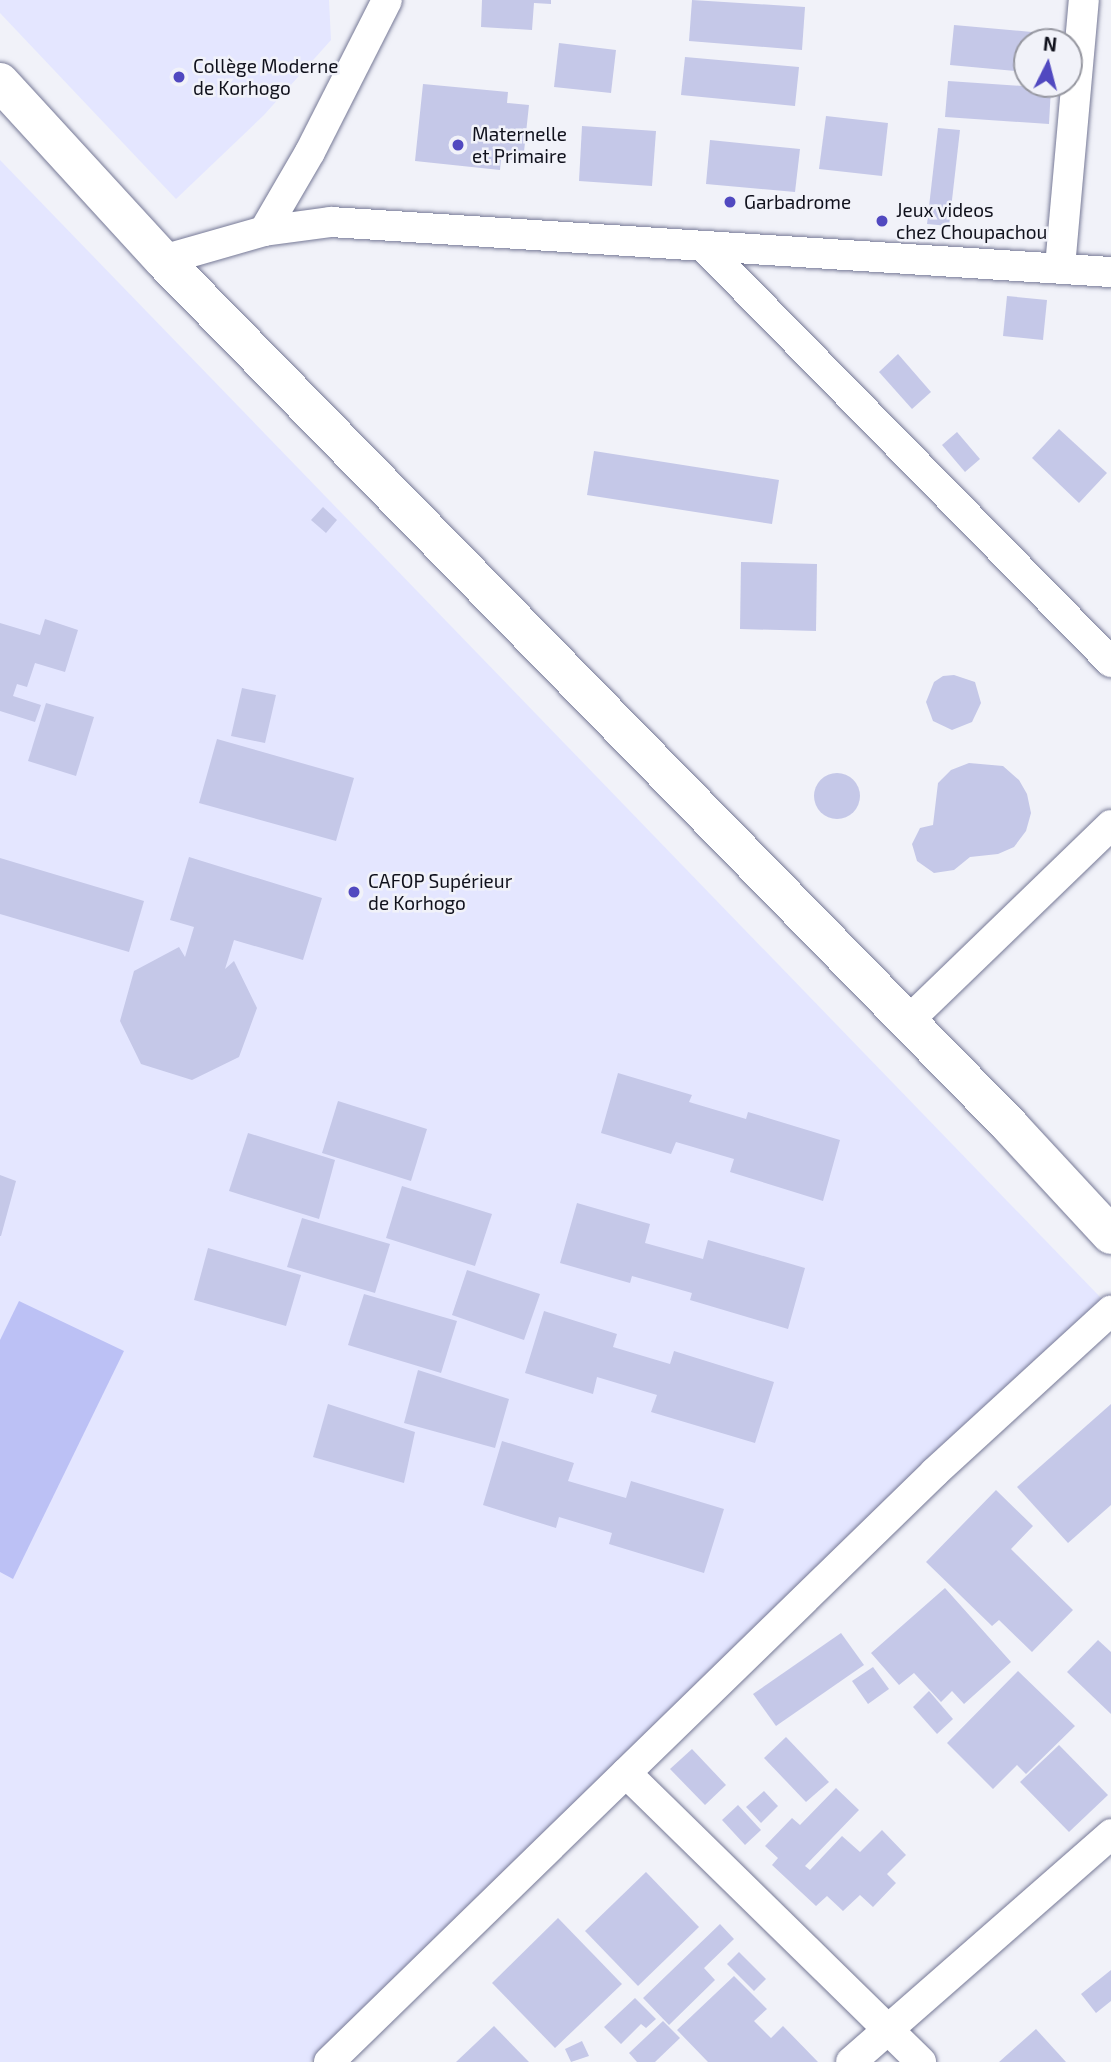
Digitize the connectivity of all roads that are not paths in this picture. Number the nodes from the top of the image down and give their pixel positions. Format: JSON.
{"nodes":[{"id":1,"x":387,"y":0,"type":"edge"},
{"id":2,"x":1084,"y":0,"type":"edge"},
{"id":3,"x":0,"y":82,"type":"edge"},
{"id":4,"x":264,"y":231,"type":"junction"},
{"id":5,"x":705,"y":248,"type":"junction"},
{"id":6,"x":163,"y":260,"type":"junction"},
{"id":7,"x":1060,"y":267,"type":"junction"},
{"id":8,"x":1111,"y":272,"type":"edge"},
{"id":9,"x":1111,"y":662,"type":"edge"},
{"id":10,"x":1111,"y":825,"type":"edge"},
{"id":11,"x":906,"y":1023,"type":"junction"},
{"id":12,"x":1111,"y":1235,"type":"edge"},
{"id":13,"x":1111,"y":1311,"type":"edge"},
{"id":14,"x":626,"y":1773,"type":"junction"},
{"id":15,"x":1111,"y":1834,"type":"edge"},
{"id":16,"x":887,"y":2028,"type":"junction"},
{"id":17,"x":329,"y":2062,"type":"edge"},
{"id":18,"x":851,"y":2062,"type":"edge"},
{"id":19,"x":921,"y":2062,"type":"edge"}],
"edges":[{"from":1,"to":4,"type":"street"},
{"from":2,"to":7,"type":"street"},
{"from":3,"to":6,"type":"main road"},
{"from":4,"to":5,"type":"street"},
{"from":4,"to":6,"type":"street"},
{"from":5,"to":7,"type":"street"},
{"from":5,"to":9,"type":"street"},
{"from":6,"to":11,"type":"main road"},
{"from":7,"to":8,"type":"street"},
{"from":10,"to":11,"type":"street"},
{"from":11,"to":12,"type":"main road"},
{"from":13,"to":14,"type":"street"},
{"from":14,"to":16,"type":"street"},
{"from":14,"to":17,"type":"street"},
{"from":15,"to":16,"type":"street"},
{"from":16,"to":18,"type":"street"},
{"from":16,"to":19,"type":"street"}]}
